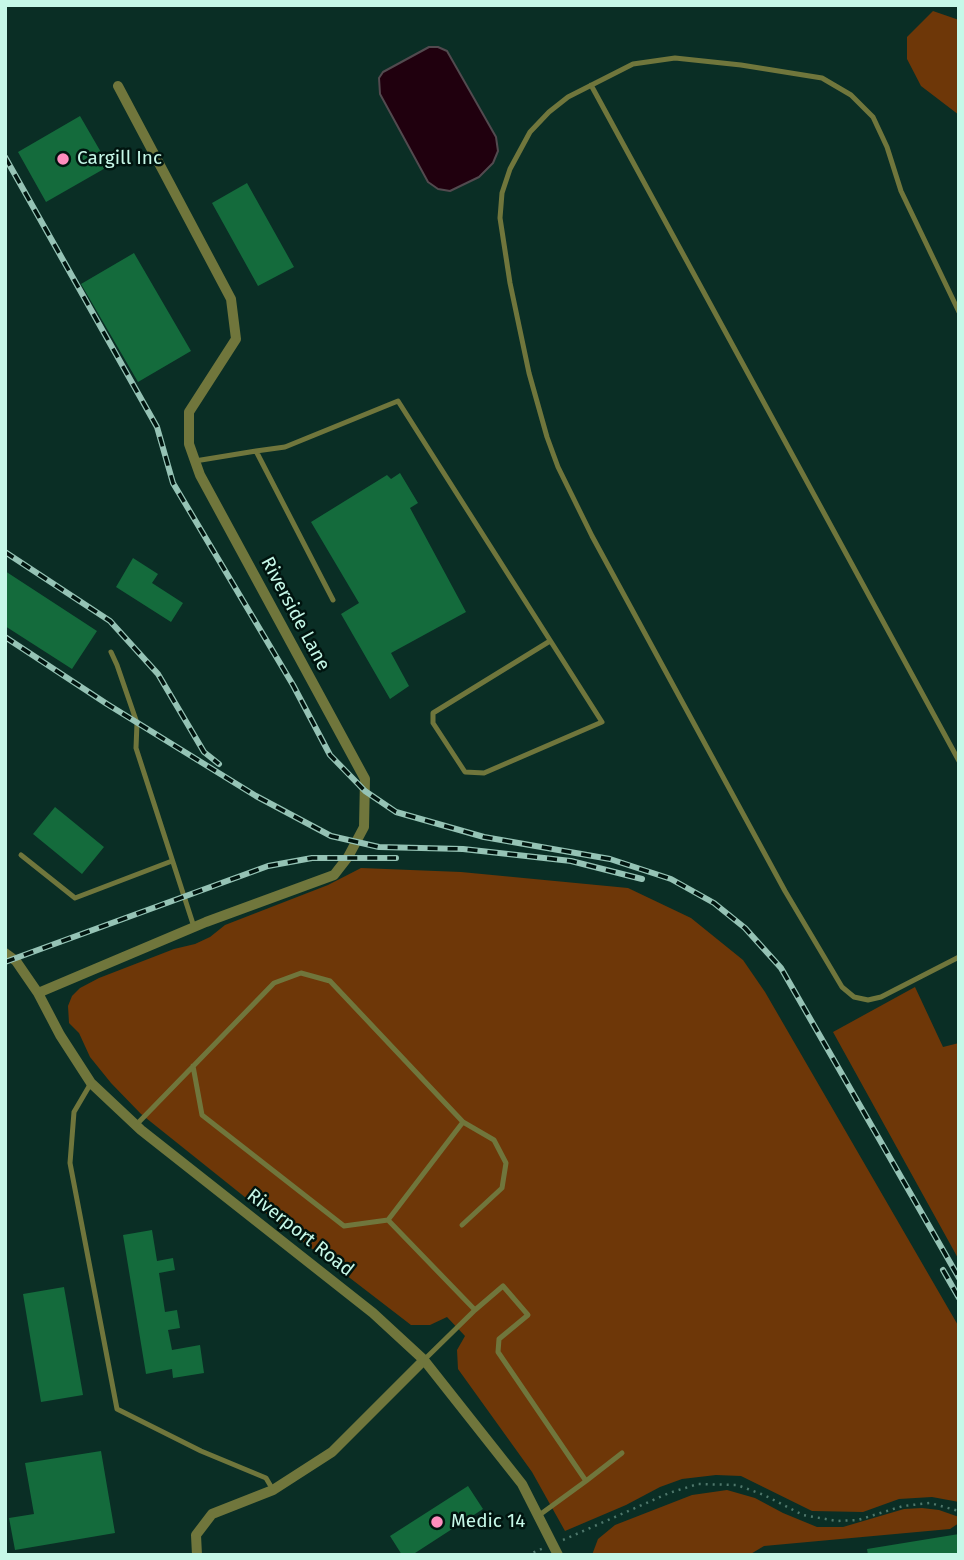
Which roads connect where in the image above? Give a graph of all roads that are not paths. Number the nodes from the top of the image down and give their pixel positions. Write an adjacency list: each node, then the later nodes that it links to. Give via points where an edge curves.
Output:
1 (591, 85): 3 (lane, via 633,64 675,58 822,78 850,95 873,117 901,191); 9 (lane); 14 (lane, via 559,104 530,132 502,193 500,218 510,283 529,373 558,467 785,891 842,987 854,997 881,997)
2 (118, 86): 5 (street, Riverside Lane, via 231,299 236,339 189,412 188,444)
3 (959, 312)
4 (256, 451): 5 (lane); 6 (lane); 7 (lane, via 285,447 398,401)
5 (195, 461): 12 (street, Riverside Lane, via 365,779 365,791 364,827 334,875)
6 (333, 600)
7 (550, 641): 7 (lane, via 601,722 484,773 464,772 433,723 433,713)
8 (111, 652): 11 (lane, via 137,723 136,748)
9 (959, 761)
10 (22, 855): 11 (lane, via 75,898)
11 (172, 861): 12 (lane)
12 (194, 927): 15 (street, Riverside Lane)
13 (5, 953): 15 (street, Riverport Road)
14 (959, 957)
15 (38, 993): 17 (street, Riverport Road)
16 (193, 1066): 18 (lane, via 274,983 301,973 330,981); 19 (lane); 20 (lane, via 202,1115 344,1226)
17 (91, 1083): 19 (street, Riverport Road); 26 (lane, via 74,1112 70,1163 117,1409 267,1478)
18 (463, 1122): 20 (lane); 21 (lane, via 494,1140 506,1163 502,1188)
19 (135, 1125): 23 (street, Riverport Road, via 373,1313)
20 (388, 1220): 22 (lane)
21 (462, 1225)
22 (475, 1310): 23 (lane); 25 (lane, via 503,1286 528,1315 499,1339 498,1352)
23 (424, 1360): 26 (street, via 332,1452); 27 (street, Riverport Road, via 522,1484)
24 (621, 1454): 25 (lane)
25 (586, 1480): 27 (lane)
26 (273, 1490): 29 (street, via 212,1514 196,1535)
27 (538, 1516): 28 (street, Riverport Road)
28 (555, 1550)
29 (197, 1555)

